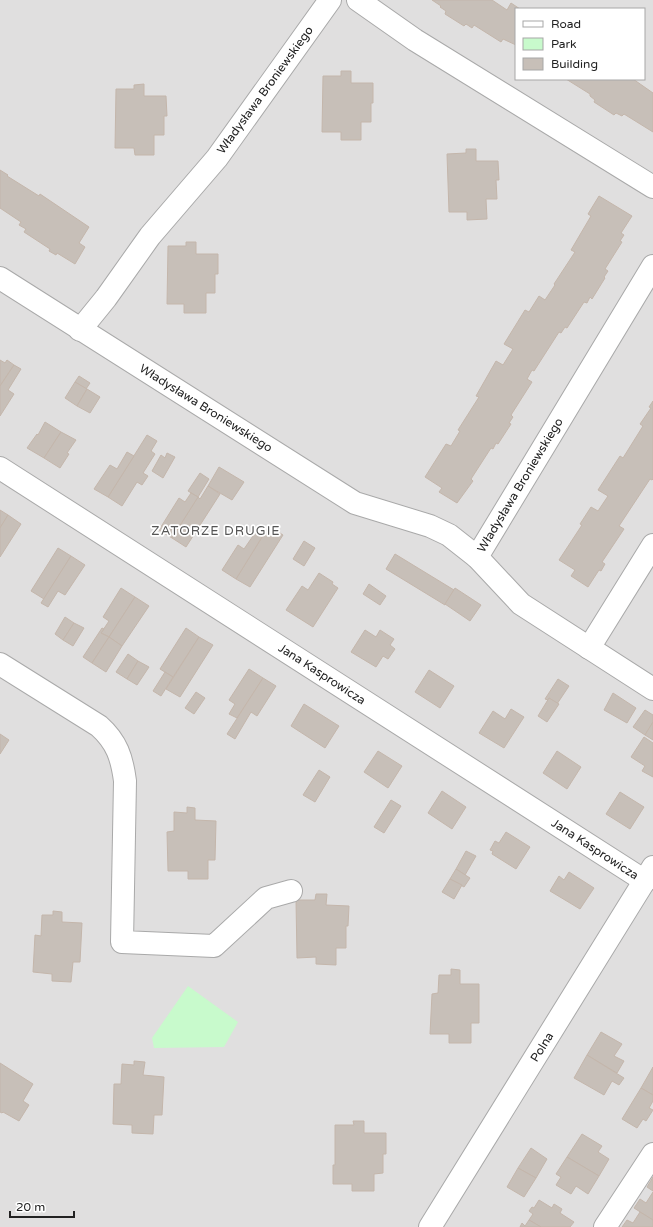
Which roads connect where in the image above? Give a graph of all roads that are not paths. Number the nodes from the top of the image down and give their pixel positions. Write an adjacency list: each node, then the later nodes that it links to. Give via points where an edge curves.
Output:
1 (330, 0): 6 (street, Władysława Broniewskiego, via 216,158 150,236)
2 (358, 0): 3 (street, via 415,40)
3 (653, 187)
4 (653, 266): 9 (street, Władysława Broniewskiego)
5 (0, 278): 6 (street, Władysława Broniewskiego)
6 (80, 330): 9 (street, Władysława Broniewskiego, via 355,503 430,526 449,536)
7 (0, 468): 13 (street, Jana Kasprowicza)
8 (653, 545): 10 (street)
9 (477, 557): 10 (street, via 521,604)
10 (589, 648): 12 (street)
11 (0, 664): 14 (street, via 93,722 108,735 120,754 125,781 122,942 214,946 266,898)
12 (653, 689)
13 (649, 874): 16 (street, Polna)
14 (292, 891)
15 (653, 1154): 17 (street)
16 (430, 1227)
17 (605, 1227)

